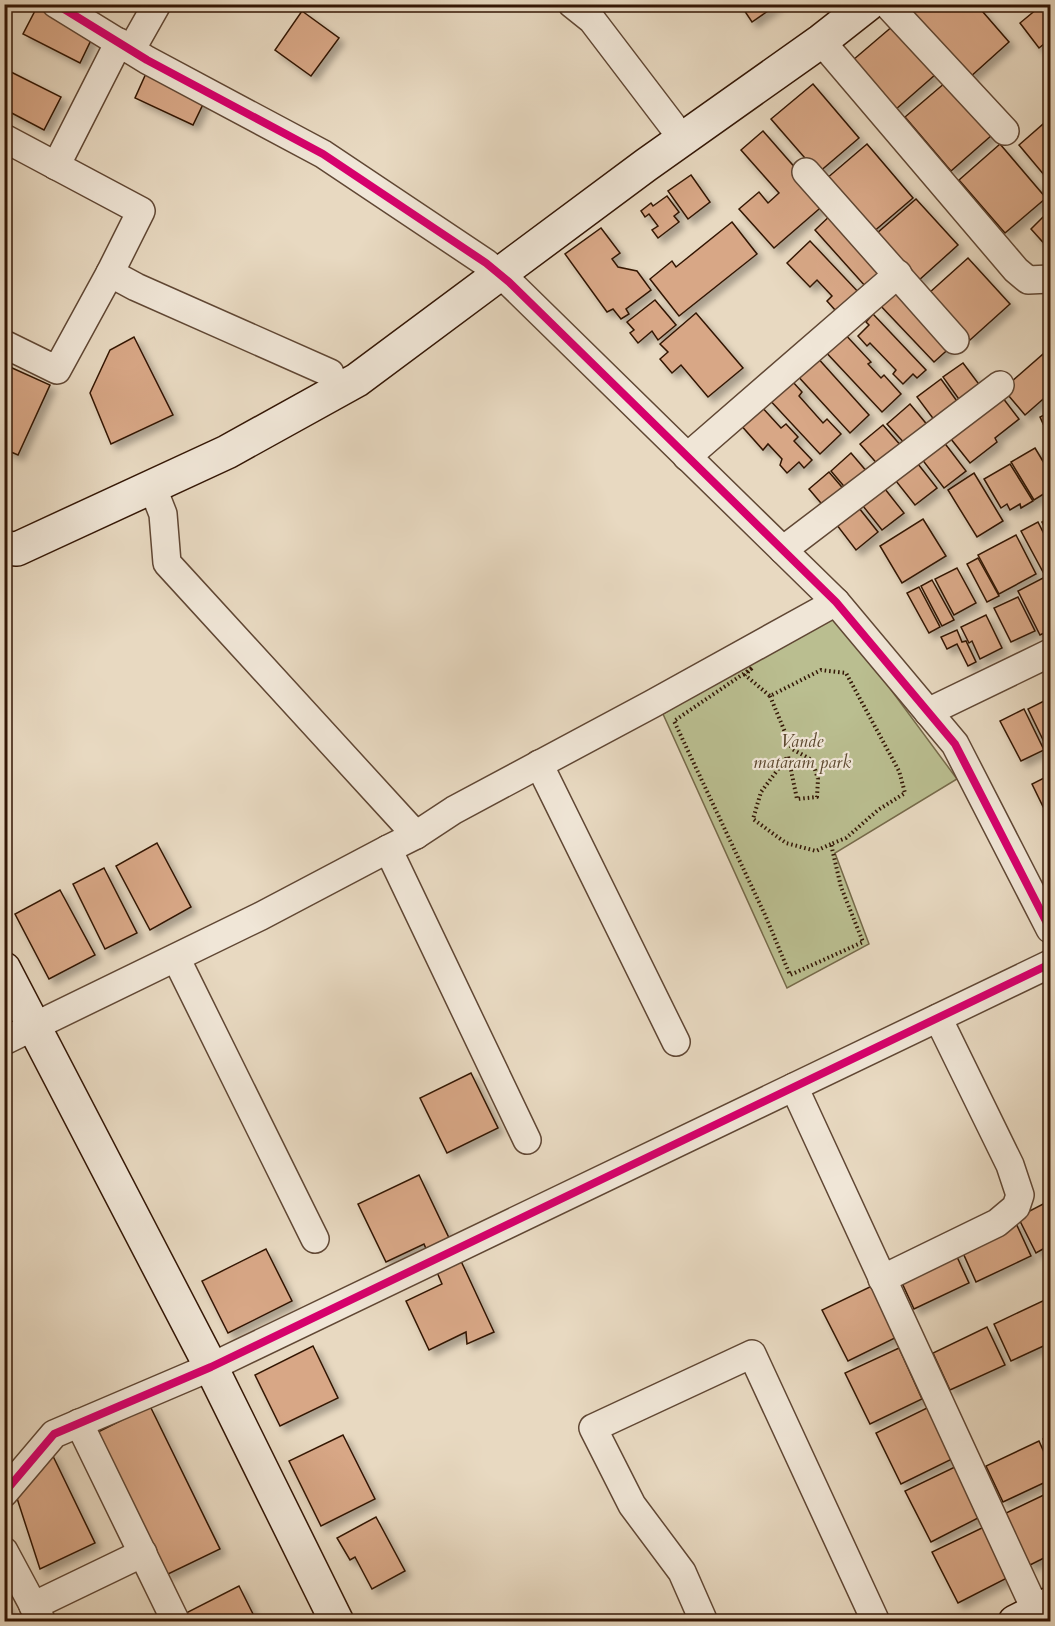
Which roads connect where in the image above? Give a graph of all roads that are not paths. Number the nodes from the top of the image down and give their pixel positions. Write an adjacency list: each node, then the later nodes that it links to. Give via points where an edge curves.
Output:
1 (56, 4): 8 (street)
2 (157, 4): 8 (street)
3 (572, 4): 9 (street, via 592,20)
4 (838, 4): 9 (main road)
5 (868, 4): 7 (main road)
6 (887, 4): 10 (street)
7 (821, 41): 14 (main road); 17 (street, via 1016,270 1028,280)
8 (125, 46): 12 (street); 14 (street, via 323,154)
9 (672, 125): 14 (main road)
10 (1005, 131)
11 (4, 138): 12 (street)
12 (56, 166): 15 (street, via 141,211)
13 (806, 171): 16 (street)
14 (493, 268): 20 (main road); 22 (street); 23 (main road, via 357,380 226,452)
15 (110, 273): 19 (street, via 57,370); 20 (street)
16 (898, 274): 18 (street); 22 (street)
17 (1050, 279)
18 (955, 340)
19 (4, 344)
20 (330, 373): 24 (main road, via 218,435 14,530)
21 (1000, 385): 26 (street)
22 (687, 457): 26 (street)
23 (152, 486): 25 (main road, via 17,549); 31 (street, via 163,514 167,563)
24 (4, 529)
25 (4, 548)
26 (783, 550): 27 (street)
27 (836, 602): 29 (street); 30 (street)
28 (1050, 653): 29 (street)
29 (928, 712): 33 (street, via 955,744)
30 (539, 764): 31 (street); 40 (street)
31 (416, 835): 32 (street)
32 (388, 849): 34 (street); 42 (street)
33 (1050, 929)
34 (176, 958): 38 (street); 43 (street)
35 (1050, 964): 37 (street)
36 (4, 969): 38 (main road)
37 (938, 1018): 41 (street); 44 (street, via 1010,1165 1020,1195 1016,1207 997,1223)
38 (34, 1028): 39 (street); 45 (main road)
39 (4, 1041)
40 (676, 1042)
41 (794, 1088): 44 (street); 45 (street)
42 (527, 1140)
43 (315, 1239)
44 (882, 1279): 50 (street)
45 (210, 1367): 46 (street); 53 (main road)
46 (79, 1423): 47 (street, via 54,1434); 49 (street)
47 (4, 1493)
48 (4, 1551): 51 (street)
49 (143, 1553): 51 (street); 52 (street)
50 (1034, 1612)
51 (37, 1614)
52 (176, 1622)
53 (337, 1622)
54 (704, 1622): 55 (street, via 682,1572 632,1505 593,1428 752,1354)
55 (876, 1622)

